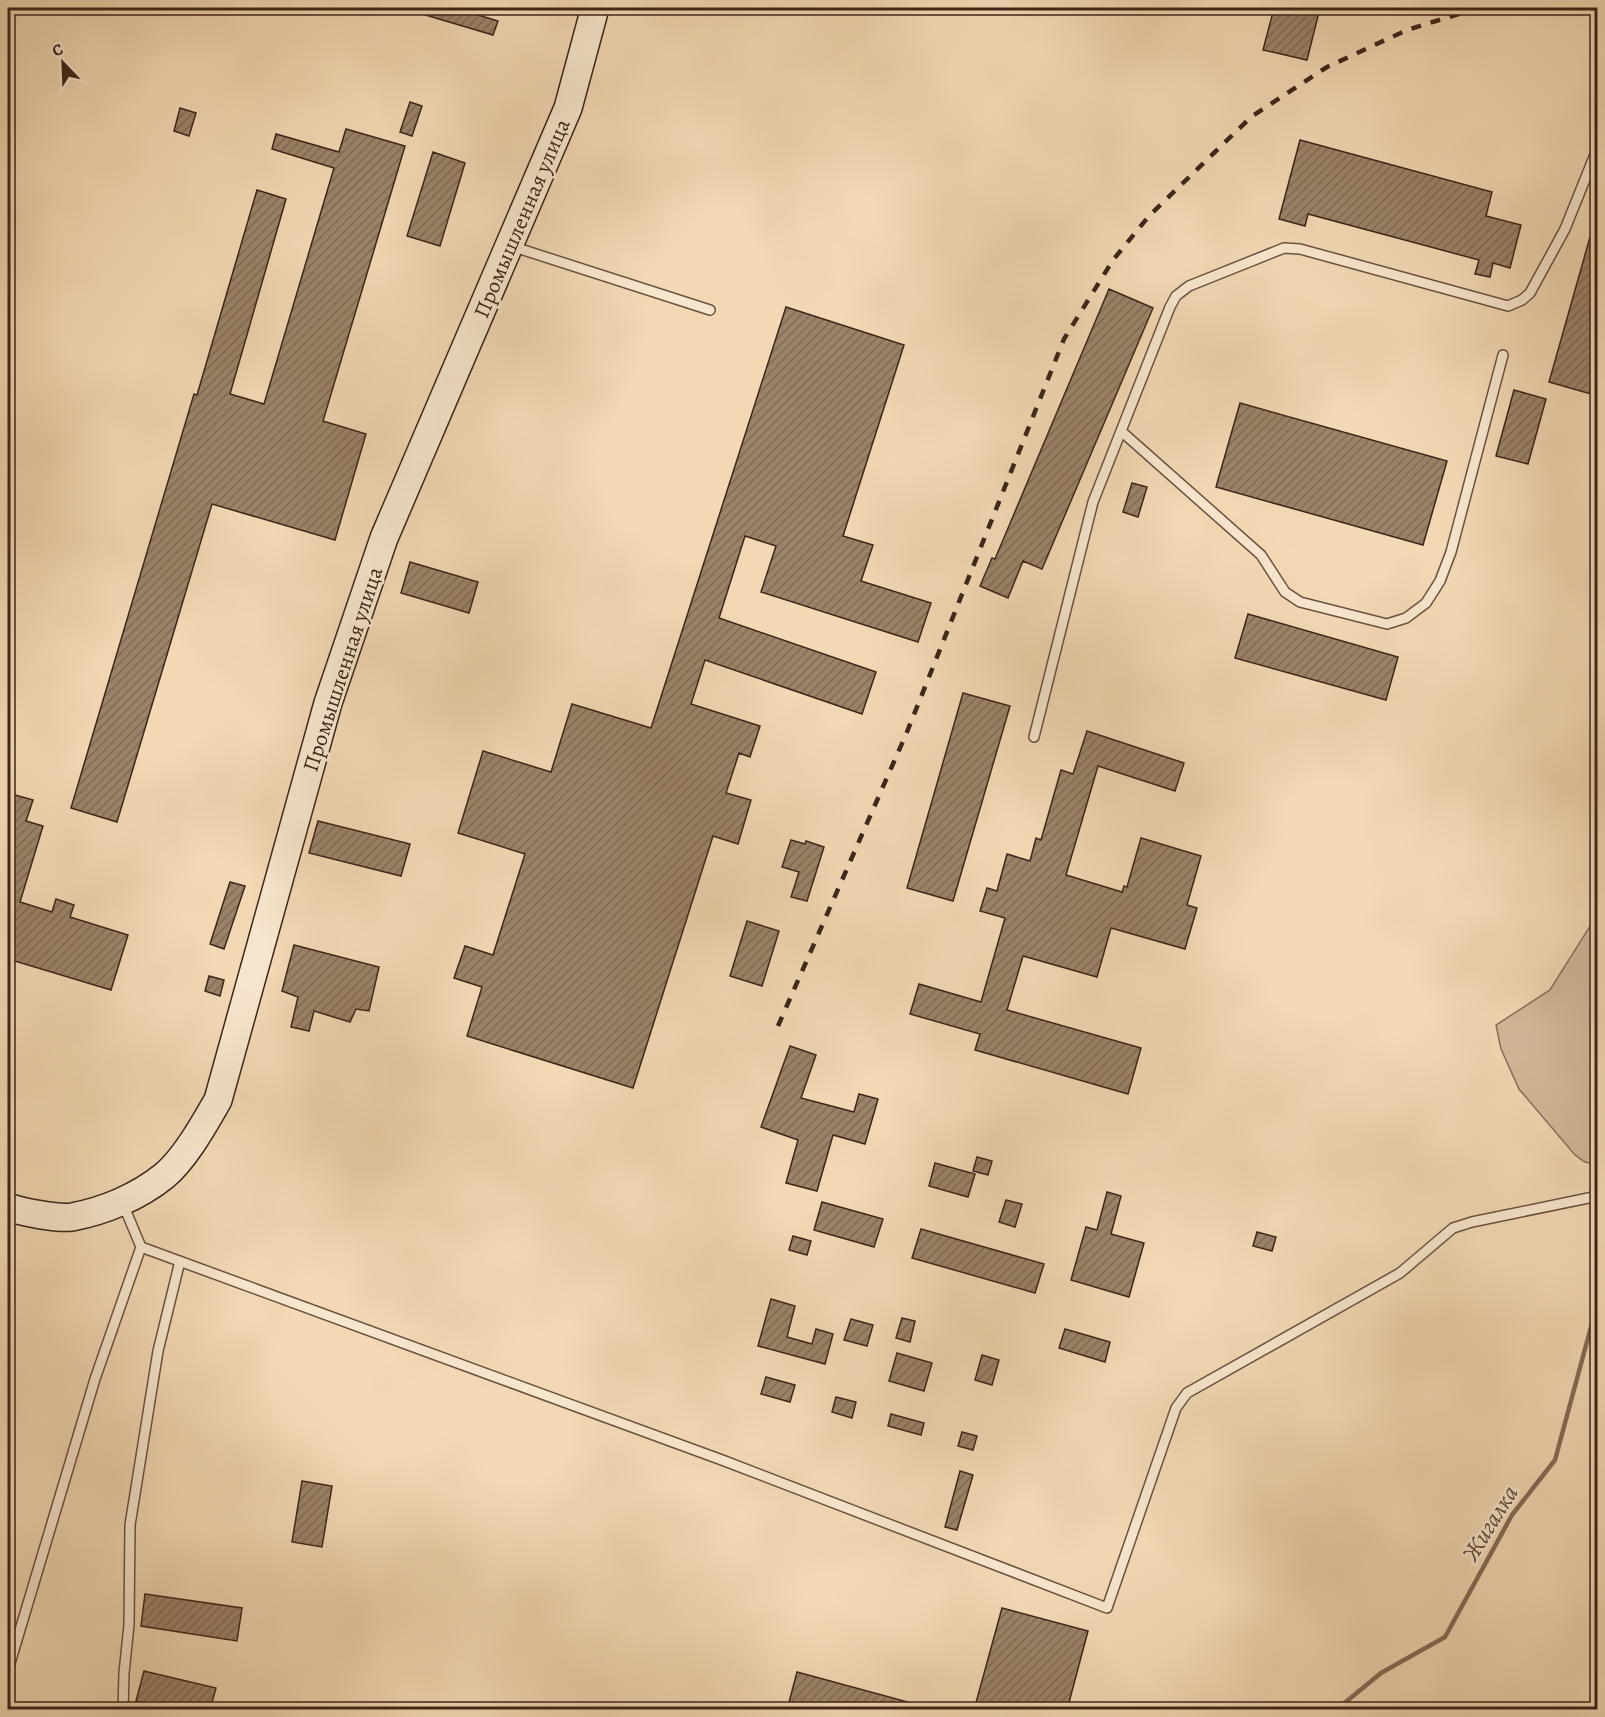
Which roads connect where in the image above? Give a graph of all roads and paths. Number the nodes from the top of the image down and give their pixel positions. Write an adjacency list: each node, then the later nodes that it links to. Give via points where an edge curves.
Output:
1 (596, 8): 3 (street, Промышленная улица, via 568,108)
2 (1598, 147): 6 (lane, via 1564,229 1522,300 1508,306 1300,249 1284,248 1189,286 1176,296)
3 (509, 246): 4 (lane); 9 (street, Промышленная улица, via 380,549 328,703 218,1100 196,1138 165,1175)
4 (710, 310)
5 (1503, 355): 6 (lane, via 1440,581 1426,603 1406,618 1387,624 1300,602 1285,592 1261,555)
6 (1121, 431): 7 (lane, via 1093,502)
7 (1034, 737)
8 (1598, 1196): 12 (lane, via 1453,1228 1400,1273 1187,1394 1176,1408 1107,1608 722,1460)
9 (122, 1202): 10 (street, Промышленная улица, via 69,1218); 11 (lane)
10 (8, 1207)
11 (141, 1247): 12 (lane); 13 (lane, via 95,1379)
12 (180, 1261): 14 (lane, via 158,1351 130,1525)
13 (8, 1670)
14 (123, 1710)

